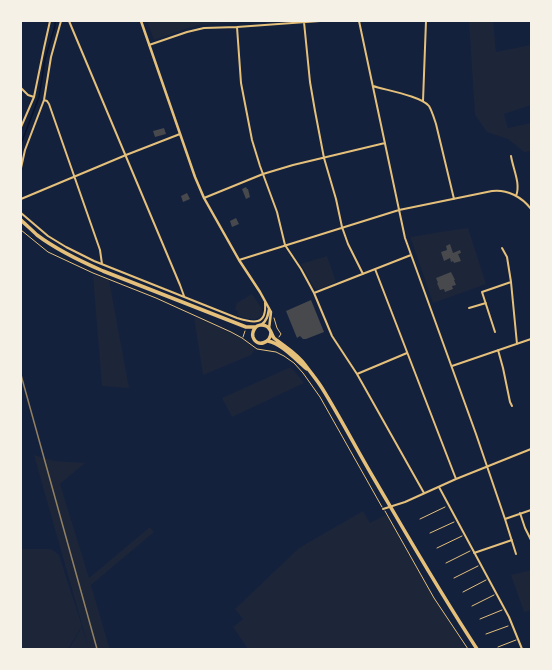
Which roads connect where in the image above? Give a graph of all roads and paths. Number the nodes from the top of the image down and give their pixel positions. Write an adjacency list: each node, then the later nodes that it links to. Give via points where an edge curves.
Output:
1 (50, 21): 13 (street)
2 (61, 21): 14 (street, via 51,57)
3 (69, 21): 19 (street)
4 (141, 21): 10 (street)
5 (320, 21): 8 (street)
6 (359, 21): 11 (street)
7 (426, 21): 15 (street)
8 (304, 22): 9 (street); 21 (street, via 310,82)
9 (237, 27): 10 (street, via 200,29); 23 (street, via 241,83 252,140)
10 (149, 45): 17 (street)
11 (373, 86): 15 (street); 18 (street)
12 (21, 88): 13 (street)
13 (34, 97): 16 (street)
14 (44, 100): 22 (street); 24 (street, via 49,104)
15 (422, 102): 28 (street, via 428,105 436,124)
16 (21, 127)
17 (180, 134): 19 (street); 26 (street)
18 (385, 144): 21 (street); 30 (street)
19 (126, 155): 24 (street); 44 (street)
20 (511, 156): 25 (street, via 518,190)
21 (324, 158): 23 (street); 33 (street)
22 (21, 168)
23 (263, 174): 26 (street); 35 (street, via 278,212)
24 (75, 176): 27 (street); 39 (street, via 100,250)
25 (516, 196): 28 (street, via 497,190); 29 (street)
26 (204, 198): 38 (street)
27 (21, 199)
28 (454, 199): 30 (street)
29 (531, 209)
30 (399, 210): 33 (street); 37 (street)
31 (21, 213): 39 (street, via 48,236)
32 (21, 220): 50 (main road, via 37,235 80,261)
33 (342, 227): 35 (street); 41 (street)
34 (21, 230): 50 (path, via 48,252 242,338)
35 (285, 245): 38 (street); 43 (street)
36 (502, 248): 42 (street, via 507,257)
37 (411, 255): 40 (street); 61 (street)
38 (238, 260): 45 (street)
39 (102, 264): 44 (street)
40 (375, 269): 41 (street); 60 (street)
41 (363, 274): 43 (street)
42 (511, 282): 46 (street, via 482,292); 57 (street)
43 (314, 293): 63 (street, via 332,336)
44 (184, 296): 45 (street, via 237,318 254,322 261,320 264,315)
45 (265, 301): 47 (street)
46 (486, 303): 48 (street); 54 (street)
47 (269, 308): 49 (street, via 267,319); 52 (street)
48 (469, 308)
49 (260, 325): 51 (main road); 52 (main road)
50 (246, 327): 51 (main road); 53 (main road)
51 (255, 327): 53 (main road)
52 (270, 330): 56 (main road); 62 (main road, via 273,337 291,350)
53 (253, 332): 56 (main road, via 258,342)
54 (495, 332)
55 (531, 339): 57 (street)
56 (268, 341): 62 (main road)
57 (517, 344): 58 (street)
58 (498, 350): 61 (street); 64 (street)
59 (270, 351): 72 (path, via 294,363 312,385)
60 (407, 353): 63 (street); 67 (street)
61 (452, 366): 66 (street)
62 (311, 372): 71 (main road)
63 (357, 374): 69 (street)
64 (512, 406)
65 (531, 449): 66 (street)
66 (487, 466): 67 (street); 75 (street)
67 (456, 479): 68 (street)
68 (439, 486): 69 (street); 70 (street)
69 (424, 493): 71 (street)
70 (449, 505): 76 (path); 77 (street)
71 (390, 506): 72 (street); 99 (main road, via 443,597)
72 (384, 509): 98 (path, via 434,598)
73 (531, 510): 74 (street)
74 (520, 513): 75 (street); 81 (street)
75 (505, 518): 80 (street)
76 (420, 519)
77 (457, 520): 78 (path); 79 (street)
78 (430, 533)
79 (465, 535): 82 (path); 83 (street)
80 (512, 540): 83 (street); 84 (street)
81 (531, 540)
82 (437, 548)
83 (473, 552): 85 (path); 86 (street)
84 (516, 554)
85 (446, 563)
86 (480, 564): 87 (path); 88 (street)
87 (454, 578)
88 (488, 579): 89 (path); 90 (street)
89 (463, 592)
90 (496, 594): 91 (path); 92 (street)
91 (472, 606)
92 (504, 609): 93 (path); 94 (street)
93 (480, 619)
94 (512, 624): 95 (path); 96 (street)
95 (486, 634)
96 (518, 639): 97 (path); 100 (street)
97 (498, 647)
98 (468, 649)
99 (477, 649)
100 (522, 649)

